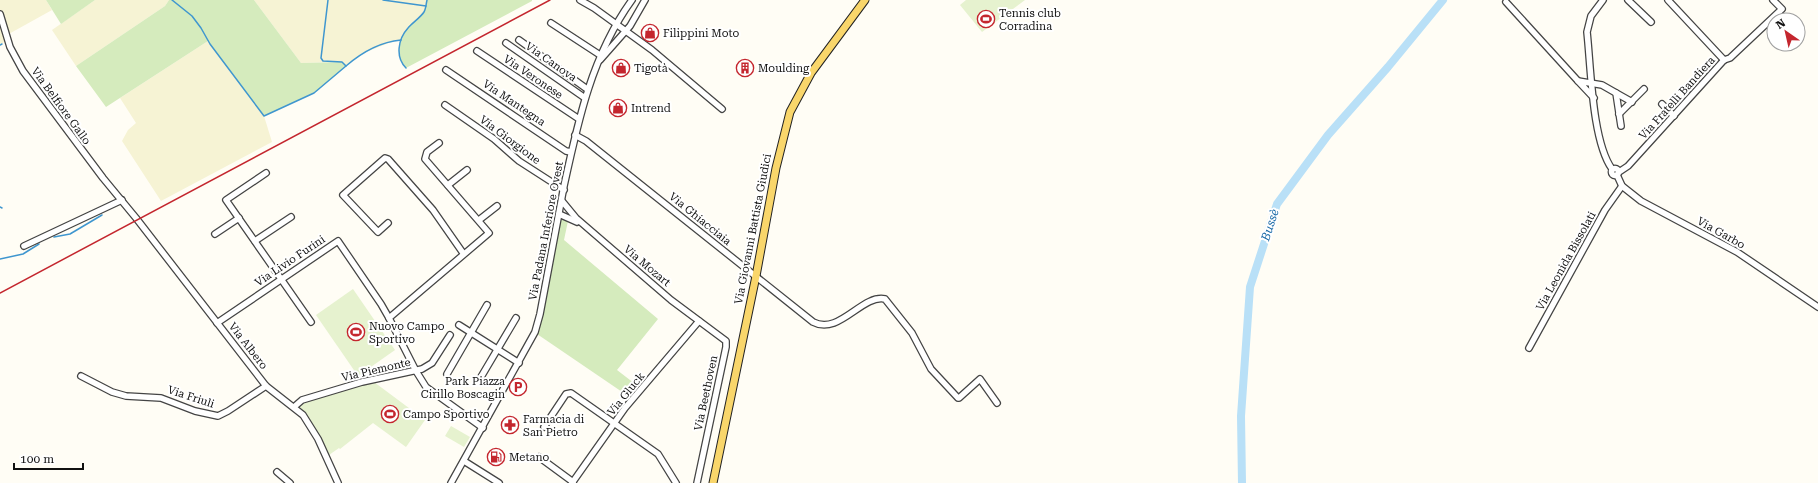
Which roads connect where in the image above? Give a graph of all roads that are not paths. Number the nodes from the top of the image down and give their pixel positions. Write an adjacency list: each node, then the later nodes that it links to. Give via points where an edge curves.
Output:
1 (580, 0): 13 (street)
2 (632, 0): 13 (street, Via Padana Inferiore Ovest)
3 (645, 0): 14 (street)
4 (865, 0): 60 (main road, Via Giovanni Battista Giudici, via 811,73 790,112 776,168)
5 (1603, 0): 23 (street, via 1592,16 1587,32)
6 (1628, 0): 11 (street)
7 (1668, 0): 19 (street, Via Fratelli Bandiera)
8 (1773, 0): 19 (street, via 1782,9 1730,58)
9 (1506, 2): 22 (street)
10 (0, 14): 46 (street, Via Belfiore Gallo, via 10,47 23,70)
11 (1651, 22)
12 (551, 23): 18 (street)
13 (616, 24): 14 (street); 18 (street, Via Padana Inferiore Ovest)
14 (626, 31): 20 (street); 32 (street)
15 (519, 40): 24 (street)
16 (506, 43): 27 (street, Via Canova)
17 (477, 51): 35 (street, Via Veronese)
18 (600, 55): 20 (street, Via Padana Inferiore Ovest)
19 (1724, 60): 34 (street, Via Fratelli Bandiera)
20 (597, 63): 24 (street, Via Padana Inferiore Ovest)
21 (446, 70): 39 (street, Via Mantegna)
22 (1578, 81): 23 (street); 28 (street)
23 (1592, 84): 26 (street, via 1602,85); 28 (street)
24 (587, 89): 27 (street, Via Padana Inferiore Ovest)
25 (1644, 89): 29 (street)
26 (1616, 93): 29 (street); 33 (street)
27 (585, 98): 35 (street, Via Padana Inferiore Ovest)
28 (1594, 98): 42 (street, via 1599,138 1608,162)
29 (1632, 102): 33 (street)
30 (1662, 104): 34 (street)
31 (445, 105): 45 (street, Via Giorgione, via 494,139 519,161)
32 (722, 109)
33 (1619, 114): 36 (street)
34 (1674, 116): 42 (street, Via Fratelli Bandiera, via 1624,170)
35 (579, 119): 37 (street, Via Padana Inferiore Ovest)
36 (1621, 126)
37 (575, 135): 39 (street, Via Padana Inferiore Ovest); 60 (street, Via Ghiacciaia, via 586,141)
38 (439, 143): 43 (street, via 426,152 425,157)
39 (571, 152): 45 (street, Via Padana Inferiore Ovest)
40 (467, 170): 43 (street)
41 (266, 173): 51 (street, via 226,200)
42 (1618, 173): 44 (street, Via Garbo)
43 (448, 185): 53 (street)
44 (1622, 186): 63 (street, Via Garbo, via 1641,201 1737,252); 72 (street, Via Leonida Bissolati, via 1605,210)
45 (564, 190): 47 (street, Via Padana Inferiore Ovest)
46 (122, 200): 52 (street, Via Belfiore Gallo); 58 (street)
47 (562, 201): 49 (street, Via Padana Inferiore Ovest); 55 (street, Via Mozart)
48 (497, 206): 53 (street)
49 (559, 214): 55 (street, Via Mozart); 74 (street, Via Padana Inferiore Ovest, via 538,321)
50 (290, 217): 57 (street)
51 (239, 218): 56 (street); 57 (street)
52 (138, 220): 68 (street, Via Albero)
53 (479, 220): 59 (street, via 489,233 468,252)
54 (388, 223): 59 (street, via 378,232 344,195 385,158 433,210)
55 (583, 225): 66 (street, Via Mozart)
56 (215, 234)
57 (255, 241): 61 (street)
58 (24, 246)
59 (463, 253): 64 (street, via 461,258)
60 (756, 276): 80 (street, Via Ghiacciaia, via 819,325 831,324 873,300 885,299 912,333 932,369 958,398 980,379); 95 (main road, Via Giovanni Battista Giudici)
61 (282, 279): 64 (street, Via Livio Furini, via 338,241); 67 (street); 68 (street, Via Livio Furini)
62 (487, 305): 70 (street)
63 (1818, 307)
64 (389, 318): 75 (street)
65 (516, 318): 73 (street)
66 (699, 321): 82 (street, Via Gluck); 94 (street, Via Beethoven, via 726,343)
67 (311, 322)
68 (217, 323): 79 (street, Via Albero)
69 (459, 325): 70 (street)
70 (471, 332): 73 (street); 76 (street)
71 (450, 335): 75 (street, Via Piemonte, via 432,363)
72 (1529, 348)
73 (496, 350): 74 (street); 78 (street)
74 (519, 363): 84 (street, Via Padana Inferiore Ovest)
75 (416, 371): 81 (street, Via Piemonte, via 362,382 302,400); 84 (street, via 431,391)
76 (447, 374)
77 (81, 376): 79 (street, Via Friuli, via 112,392 126,396 161,398 195,411 218,416)
78 (481, 377)
79 (266, 386): 81 (street, Via Albero)
80 (997, 403)
81 (294, 407): 90 (street, Via Albero, via 314,431)
82 (614, 424): 83 (street, via 568,393); 88 (street, Via Gluck); 93 (street, via 658,454)
83 (544, 427)
84 (483, 428): 86 (street, Via Padana Inferiore Ovest)
85 (539, 457): 88 (street)
86 (464, 460): 91 (street, Via Padana Inferiore Ovest); 92 (street)
87 (277, 472): 89 (street)
88 (573, 482)
89 (290, 483)
90 (338, 483)
91 (451, 483)
92 (499, 483)
93 (676, 483)
94 (697, 483)
95 (713, 483)

